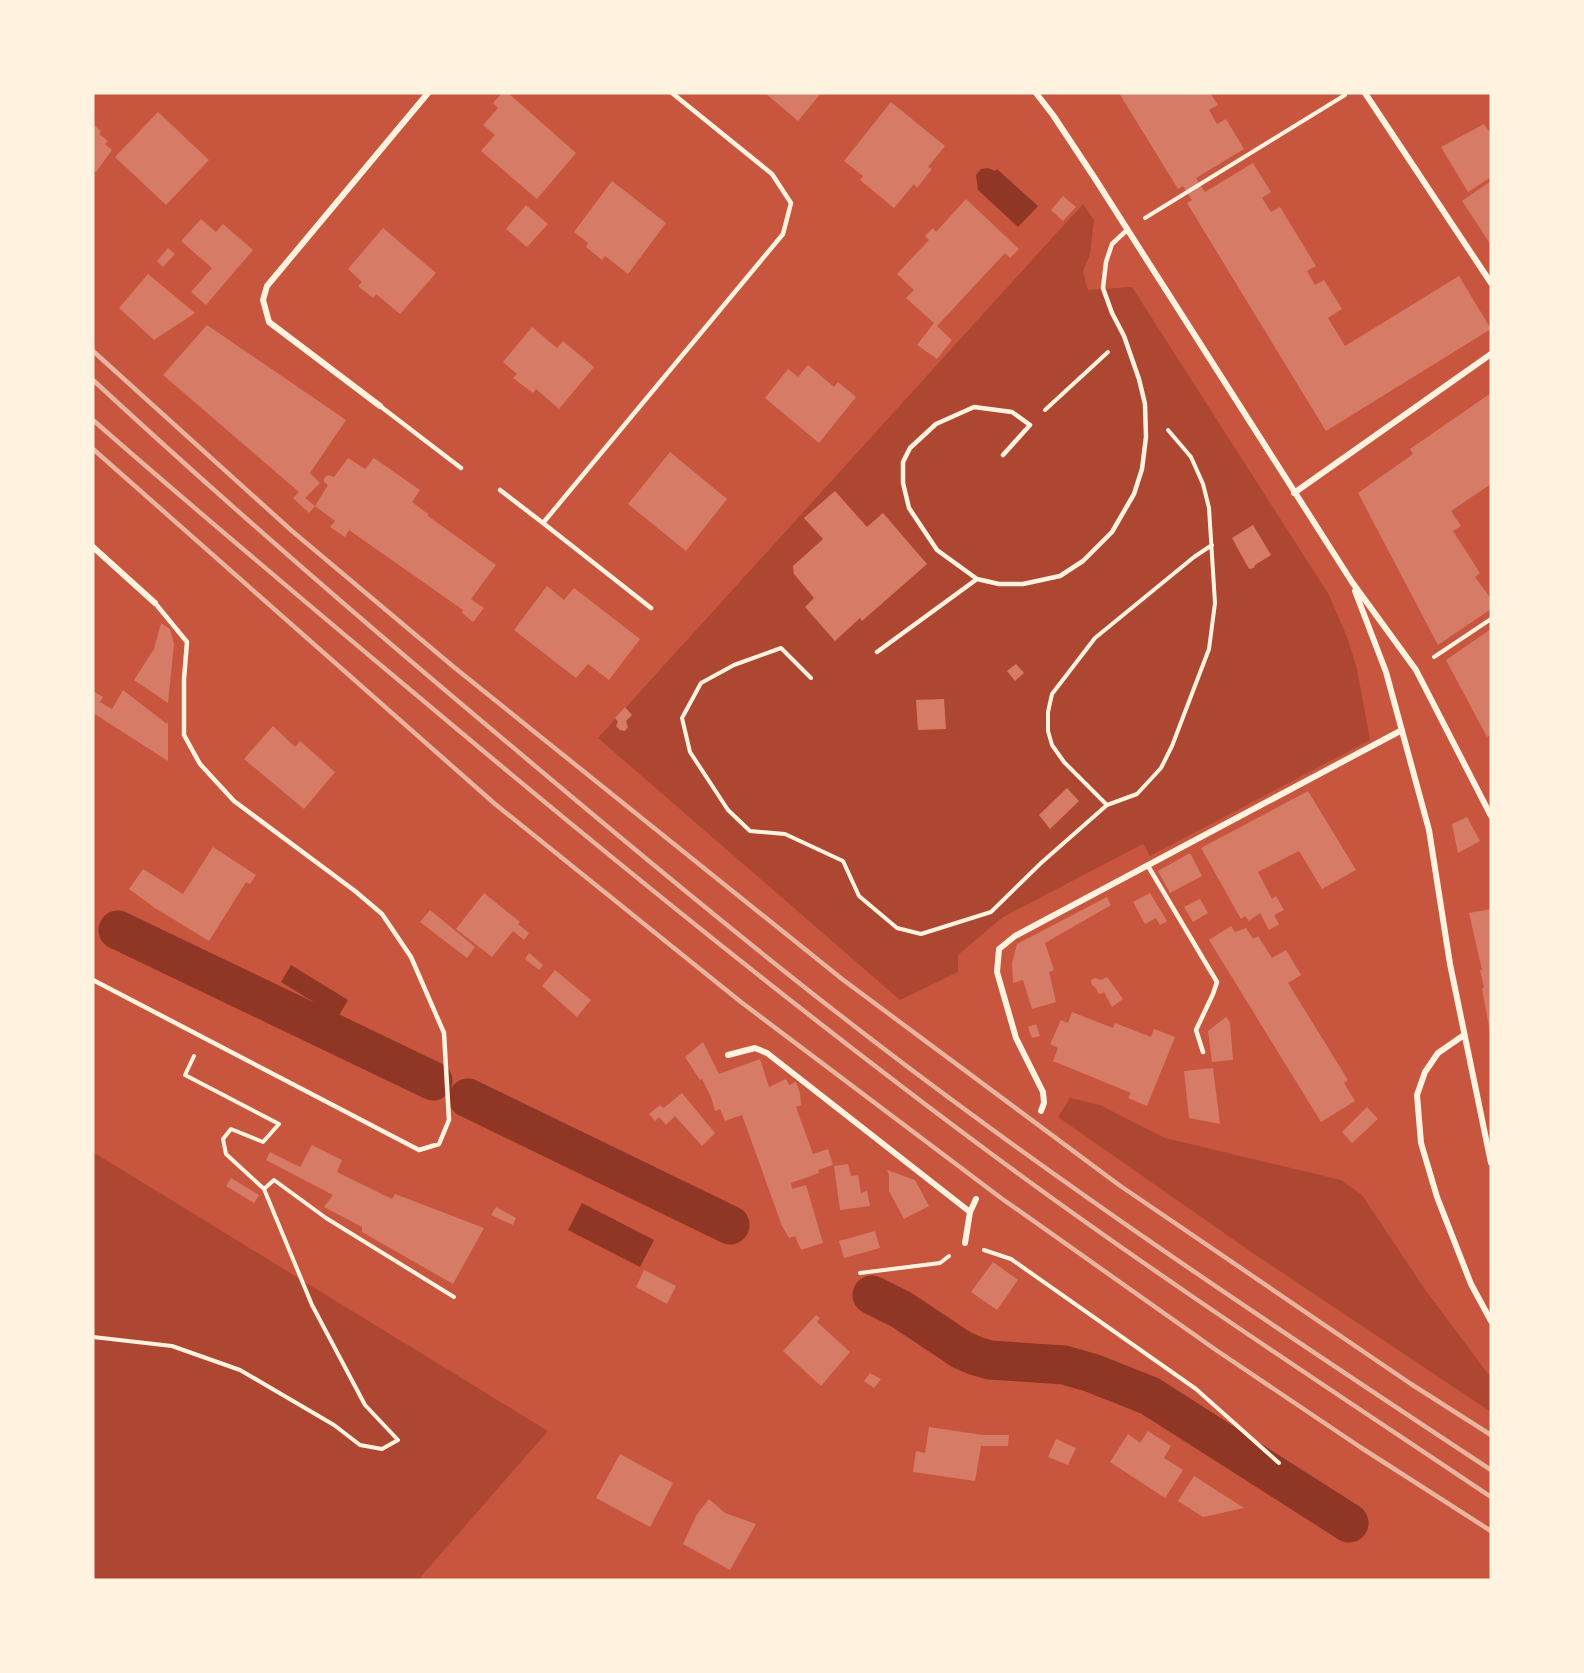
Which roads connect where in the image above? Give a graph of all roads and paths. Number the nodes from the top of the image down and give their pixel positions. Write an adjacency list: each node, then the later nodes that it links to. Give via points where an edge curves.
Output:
1 (428, 93): 10 (street, via 267,286 262,300 269,322)
2 (672, 93): 17 (lane, via 772,174 791,203 783,234)
3 (1036, 93): 6 (street)
4 (1348, 93): 6 (path)
5 (1365, 93): 7 (street)
6 (1127, 230): 12 (lane, via 1113,244 1103,288 1139,379); 16 (street)
7 (1491, 283)
8 (1491, 354): 16 (street)
9 (1103, 356): 11 (path)
10 (380, 406): 14 (lane)
11 (1043, 412)
12 (1145, 423): 18 (path, via 1160,424 1191,457 1209,508); 20 (lane, via 1142,469 1134,494 1112,532 1083,561 1047,580 999,584)
13 (1004, 455): 20 (lane, via 1030,425 1012,412 974,407 936,424 910,448 903,462 909,508 937,550)
14 (461, 468)
15 (500, 490): 17 (lane)
16 (1294, 493): 21 (street)
17 (543, 523): 23 (lane)
18 (1212, 545): 29 (path, via 1215,603 1209,649 1176,737 1161,768 1137,794); 29 (path, via 1095,638 1052,694 1048,731 1052,745)
19 (93, 547): 22 (street)
20 (977, 579): 25 (lane)
21 (1352, 582): 28 (street, via 1386,672); 30 (street, via 1416,670)
22 (155, 603): 34 (lane, via 188,642 184,735 200,764 234,801 382,914 411,957 444,1034 449,1120 439,1144 418,1150)
23 (651, 608)
24 (1491, 619): 26 (path)
25 (877, 651)
26 (1442, 651)
27 (811, 678): 29 (path, via 781,648 734,665 701,683 682,718 690,752 728,810 750,831 785,834 843,861 859,896 897,928 921,934 991,912)
28 (1402, 730): 31 (street); 33 (street, via 1429,830)
29 (1107, 805)
30 (1491, 816)
31 (1148, 866): 35 (lane, via 1217,982 1196,1030); 37 (street, via 1015,936 999,949 997,972 1016,1038 1043,1092)
32 (93, 980): 34 (lane)
33 (1464, 1035): 38 (street); 45 (street, via 1438,1053 1425,1072 1417,1095 1420,1143 1471,1284)
34 (204, 1036): 39 (path, via 185,1075 279,1124 263,1142 231,1129 223,1139 226,1154)
35 (1203, 1052)
36 (728, 1054): 41 (street, via 754,1048 767,1053)
37 (1041, 1111)
38 (1491, 1163)
39 (264, 1189): 44 (path, via 274,1180 326,1218); 46 (path, via 312,1305 365,1405 398,1440 382,1449 360,1445 334,1425 240,1370 172,1346)
40 (976, 1199): 41 (street)
41 (970, 1212): 42 (street)
42 (965, 1243): 43 (path, via 940,1263); 47 (path, via 1011,1259 1196,1389)
43 (860, 1273)
44 (454, 1297)
45 (1491, 1321)
46 (93, 1337)
47 (1279, 1463)

